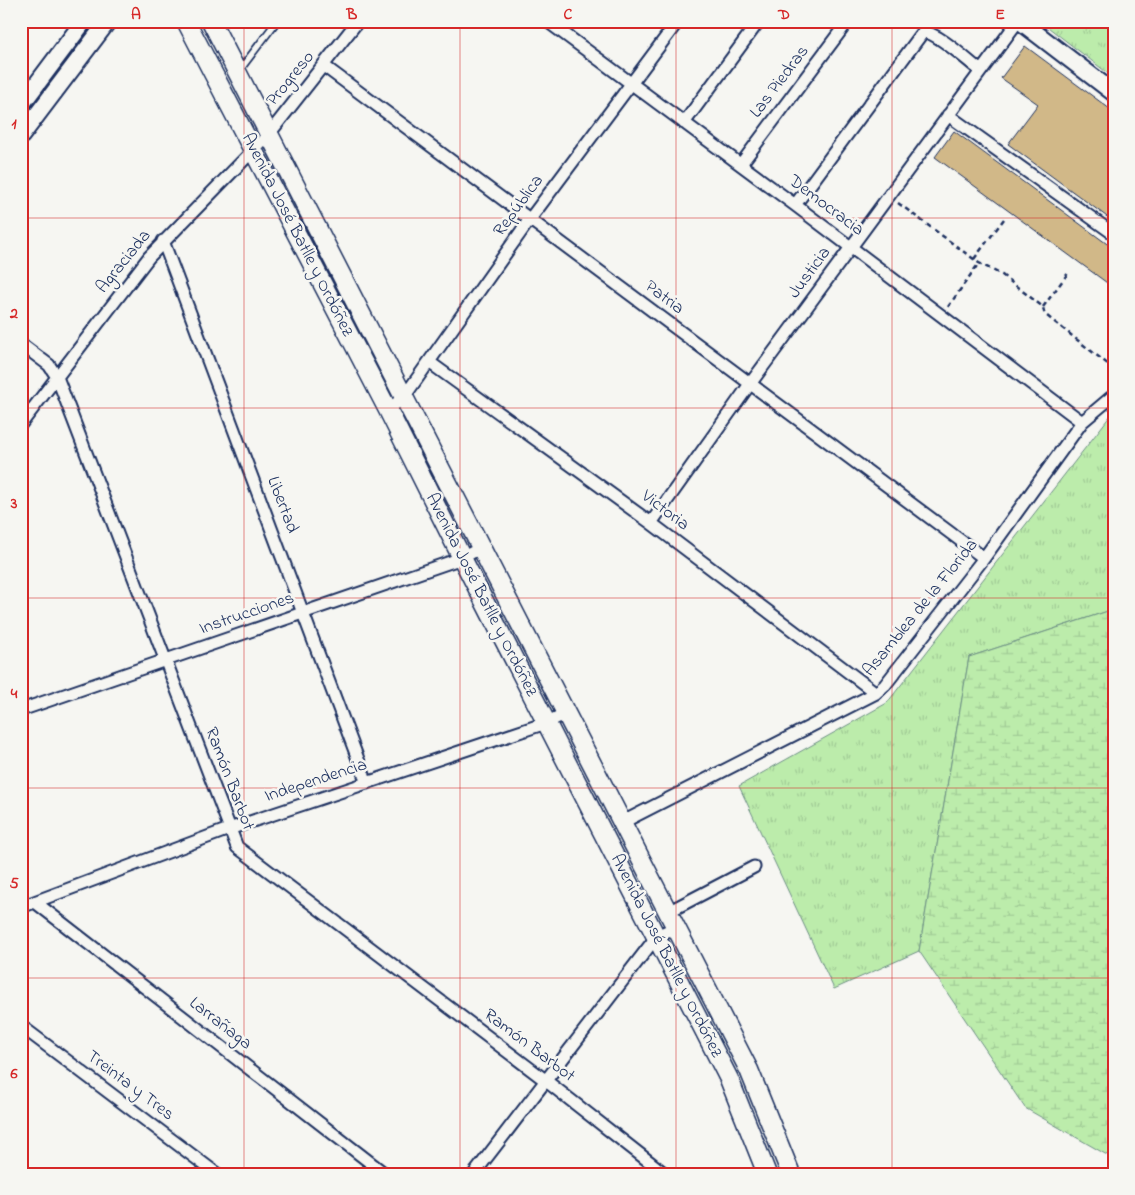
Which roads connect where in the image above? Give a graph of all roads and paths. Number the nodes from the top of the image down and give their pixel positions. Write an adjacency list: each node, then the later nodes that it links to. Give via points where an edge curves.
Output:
1 (84, 21): 17 (street)
2 (186, 21): 22 (main road, Avenida José Batlle y Ordóñez)
3 (211, 21): 14 (main road, Avenida José Batlle y Ordóñez)
4 (277, 21): 14 (lane)
5 (358, 21): 12 (street, Progreso)
6 (547, 21): 15 (street, Democracia)
7 (678, 21): 15 (street, República)
8 (759, 21): 19 (street)
9 (848, 21): 23 (street, Las Piedras)
10 (1019, 21): 13 (street, Justicia); 16 (street)
11 (105, 22): 21 (street)
12 (324, 66): 20 (street, Progreso); 26 (street, Patria)
13 (981, 71): 18 (street, Justicia); 25 (street, via 936,36 923,32)
14 (237, 72): 20 (main road, Avenida José Batlle y Ordóñez)
15 (631, 84): 19 (street, Democracia); 26 (street, República)
16 (1114, 93)
17 (21, 105)
18 (948, 115): 24 (street, Justicia); 28 (street)
19 (684, 122): 23 (street, Democracia)
20 (269, 134): 22 (street, Agraciada); 42 (main road, Avenida José Batlle y Ordóñez)
21 (21, 136)
22 (254, 151): 29 (street, Agraciada); 43 (main road, Avenida José Batlle y Ordóñez)
23 (741, 164): 25 (street, Democracia)
24 (889, 196): 30 (street, Justicia); 31 (path)
25 (796, 205): 30 (street, Democracia)
26 (530, 219): 37 (street, República); 40 (street, Patria)
27 (1004, 219): 31 (path)
28 (1114, 234)
29 (163, 241): 39 (street, Agraciada); 50 (street, Libertad)
30 (852, 247): 35 (street, Democracia); 40 (street, Justicia)
31 (974, 260): 32 (path)
32 (979, 263): 34 (path, via 1002,275); 35 (path)
33 (1069, 272): 34 (path)
34 (1044, 307): 38 (path, via 1047,316)
35 (942, 315): 44 (street, Democracia)
36 (21, 344): 39 (street, Ramón Barbot, via 49,365)
37 (429, 362): 42 (street, República); 46 (street, Victoria)
38 (1114, 369)
39 (57, 376): 45 (street, Agraciada); 51 (street, Ramón Barbot)
40 (750, 384): 46 (street, Justicia); 49 (street, Patria)
41 (1114, 395): 44 (street, Asamblea de la Florida)
42 (404, 397): 43 (street, República); 47 (main road, Avenida José Batlle y Ordóñez)
43 (388, 410): 48 (main road, Avenida José Batlle y Ordóñez)
44 (1082, 422): 49 (street, Asamblea de la Florida)
45 (21, 424)
46 (651, 523): 52 (street, Victoria)
47 (482, 547): 48 (street, Instrucciones); 54 (main road, Avenida José Batlle y Ordóñez)
48 (462, 558): 50 (street, Instrucciones); 55 (main road, Avenida José Batlle y Ordóñez)
49 (984, 558): 52 (street, Asamblea de la Florida, via 885,686)
50 (304, 613): 51 (street, Instrucciones); 56 (street, Libertad)
51 (164, 661): 53 (street, Instrucciones); 58 (street, Ramón Barbot)
52 (876, 692): 57 (street, Asamblea de la Florida)
53 (21, 710)
54 (566, 713): 55 (street, Independencia); 57 (main road, Avenida José Batlle y Ordóñez)
55 (546, 723): 56 (street, Independencia); 63 (main road, Avenida José Batlle y Ordóñez)
56 (367, 783): 58 (street, Independencia)
57 (622, 822): 62 (main road, Avenida José Batlle y Ordóñez)
58 (229, 829): 60 (street, Independencia); 65 (street, Ramón Barbot, via 237,847)
59 (754, 867): 62 (street)
60 (34, 902): 61 (street, Independencia); 69 (street, Larrañaga)
61 (21, 907)
62 (672, 919): 63 (street); 66 (main road, Avenida José Batlle y Ordóñez, via 749,1070)
63 (656, 936): 65 (street); 67 (main road, Avenida José Batlle y Ordóñez, via 729,1080)
64 (21, 1026): 68 (street, Treinta y Tres)
65 (545, 1080): 70 (street); 71 (street, Ramón Barbot)
66 (781, 1146): 67 (street); 73 (main road, Avenida José Batlle y Ordóñez)
67 (760, 1155): 72 (main road, Avenida José Batlle y Ordóñez)
68 (217, 1174)
69 (385, 1174)
70 (474, 1174)
71 (665, 1174)
72 (767, 1174)
73 (791, 1174)

